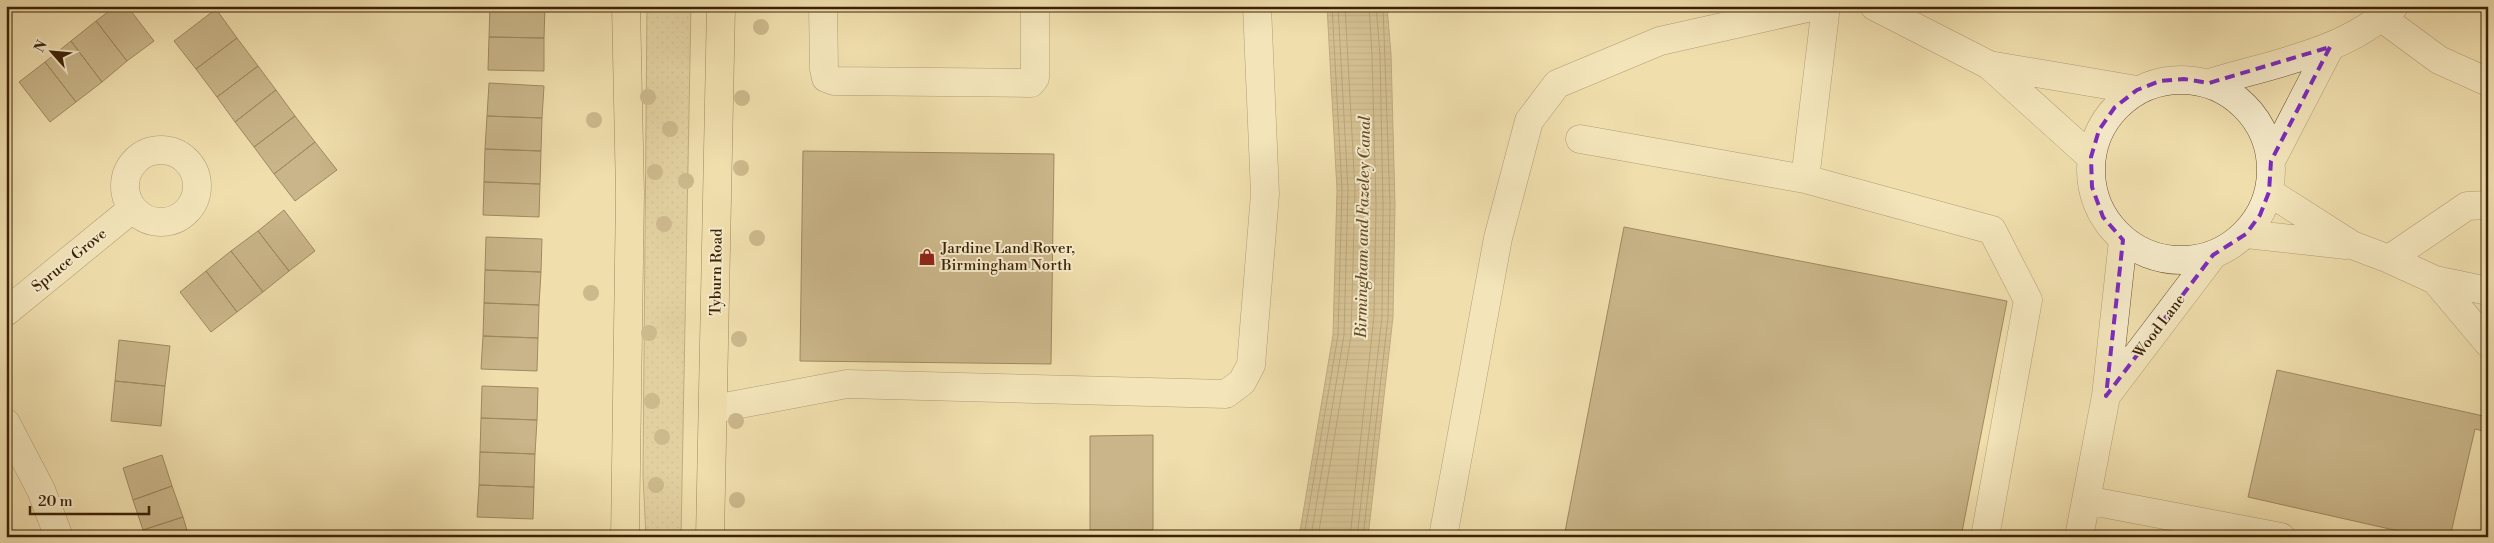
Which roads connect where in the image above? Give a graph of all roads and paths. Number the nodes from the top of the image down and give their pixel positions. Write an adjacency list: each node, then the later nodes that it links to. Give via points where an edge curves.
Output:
1 (626, 6): 36 (highway, via 630,193)
2 (721, 6): 32 (highway, Tyburn Road)
3 (823, 6): 4 (street, via 824,69 826,78 834,81 1031,83 1035,78)
4 (1035, 6)
5 (1257, 6): 32 (street, via 1265,194 1251,365 1242,382 1226,394 847,384)
6 (1816, 6): 38 (street, via 1660,41 1557,84 1529,121 1498,238)
7 (1826, 6): 18 (street)
8 (1874, 6): 11 (street)
9 (2388, 12): 10 (street); 12 (street, via 2439,60)
10 (2330, 47): 13 (street); 17 (street)
11 (1989, 65): 14 (street); 16 (street)
12 (2488, 82)
13 (2209, 83): 14 (street, via 2184,78 2160,81); 17 (street, via 2233,94 2252,113 2265,136)
14 (2137, 90): 16 (street, via 2115,107 2099,130)
15 (1580, 139): 18 (street)
16 (2091, 157): 23 (street, via 2092,187 2103,217)
17 (2272, 161): 19 (street)
18 (1805, 179): 39 (street, via 1992,230 2028,300)
19 (2269, 192): 22 (street, via 2260,215); 24 (street)
20 (2488, 205): 26 (street, via 2467,206)
21 (132, 209): 29 (street, Spruce Grove)
22 (2246, 234): 24 (street); 25 (street)
23 (2123, 240): 25 (street, via 2150,256 2182,261); 31 (street, Wood Lane)
24 (2352, 245): 26 (street)
25 (2212, 255): 31 (street, Wood Lane)
26 (2389, 259): 27 (street)
27 (2435, 280): 28 (street); 30 (street)
28 (2488, 291)
29 (6, 312)
30 (2488, 343)
31 (2106, 396): 34 (street, Wood Lane)
32 (714, 409): 37 (highway, Tyburn Road)
33 (6, 423): 35 (street, via 41,490)
34 (2086, 500): 40 (street, Wood Lane); 41 (street)
35 (59, 537)
36 (624, 537)
37 (710, 537)
38 (1443, 537)
39 (1985, 537)
40 (2079, 537)
41 (2281, 537)

